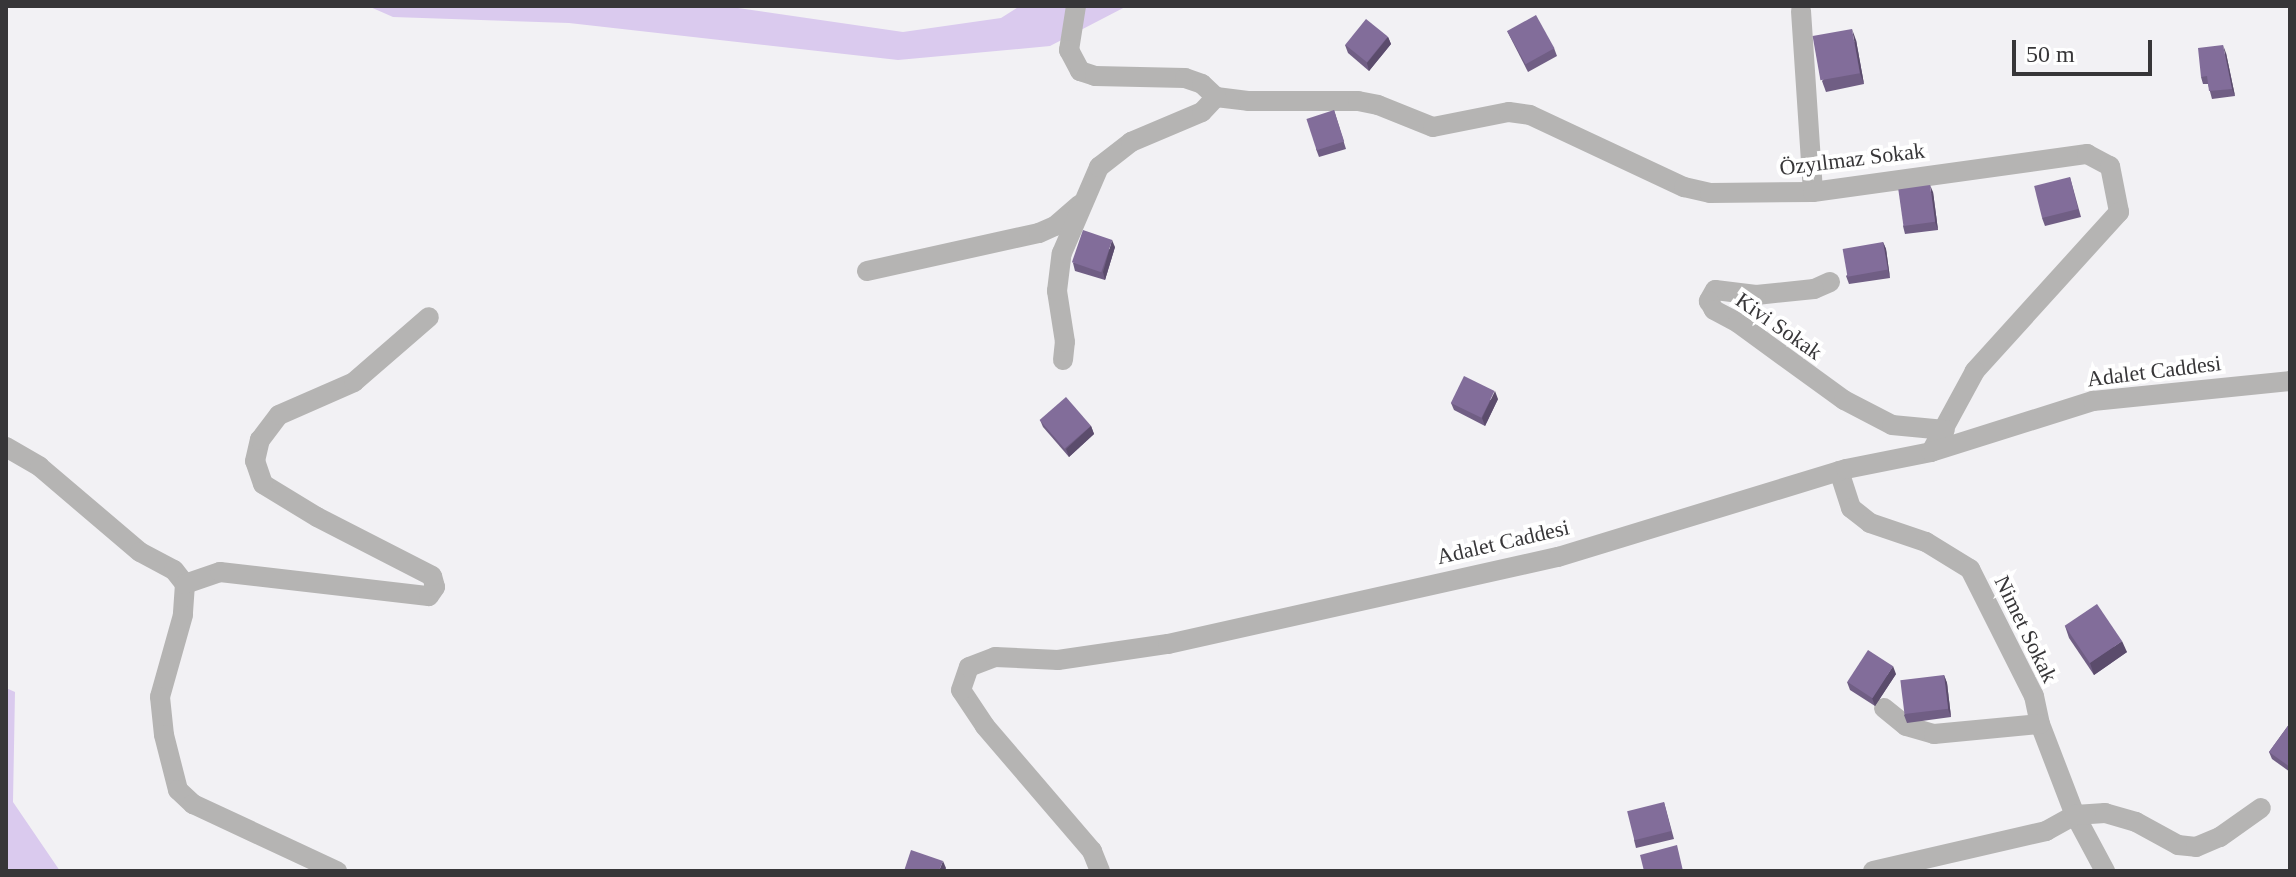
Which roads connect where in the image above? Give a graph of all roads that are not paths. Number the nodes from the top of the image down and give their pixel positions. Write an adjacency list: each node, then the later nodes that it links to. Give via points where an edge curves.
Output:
1 (1076, 6): 3 (street, via 1069,50 1080,71 1185,78)
2 (1801, 11): 4 (street)
3 (1216, 97): 4 (street, Özyılmaz Sokak, via 1358,101 1433,127 1509,112 1530,115 1684,187 1710,193); 5 (street, via 1202,112 1115,153 1099,167)
4 (1813, 192): 11 (street, Özyılmaz Sokak, via 2087,154 2110,166 2119,212 1975,371)
5 (1082, 202): 6 (street, via 1039,233); 9 (street, via 1060,266)
6 (867, 271)
7 (1830, 282): 11 (street, Kivi Sokak, via 1814,289 1756,295 1715,290 1709,301 1714,310 1844,400 1892,425)
8 (429, 317): 15 (street, via 354,382 279,415 260,440 255,461 263,484 432,576 435,587 429,596 220,572)
9 (1063, 360)
10 (2285, 378): 13 (street, Adalet Caddesi, via 2093,401)
11 (1945, 430): 13 (street, Özyılmaz Sokak)
12 (6, 447): 15 (street, via 40,467)
13 (1931, 452): 14 (street, Adalet Caddesi)
14 (1839, 471): 17 (street, Nimet Sokak, via 1851,508 1870,523 1926,542 1970,569 2034,696); 22 (street, Adalet Caddesi, via 1558,557 1168,644 1058,660 995,657 969,667 961,690 985,726 1092,851)
15 (185, 584): 21 (street, via 183,615 160,697 178,790 193,804)
16 (1884, 708): 17 (street, via 1906,726 1934,734)
17 (2040, 724): 19 (street, Nimet Sokak)
18 (2261, 808): 19 (street, via 2196,847 2178,845 2136,822 2105,813)
19 (2075, 815): 20 (street, Nimet Sokak); 23 (street, via 2046,831)
20 (2106, 870)
21 (337, 871)
22 (1100, 871)
23 (1873, 871)

